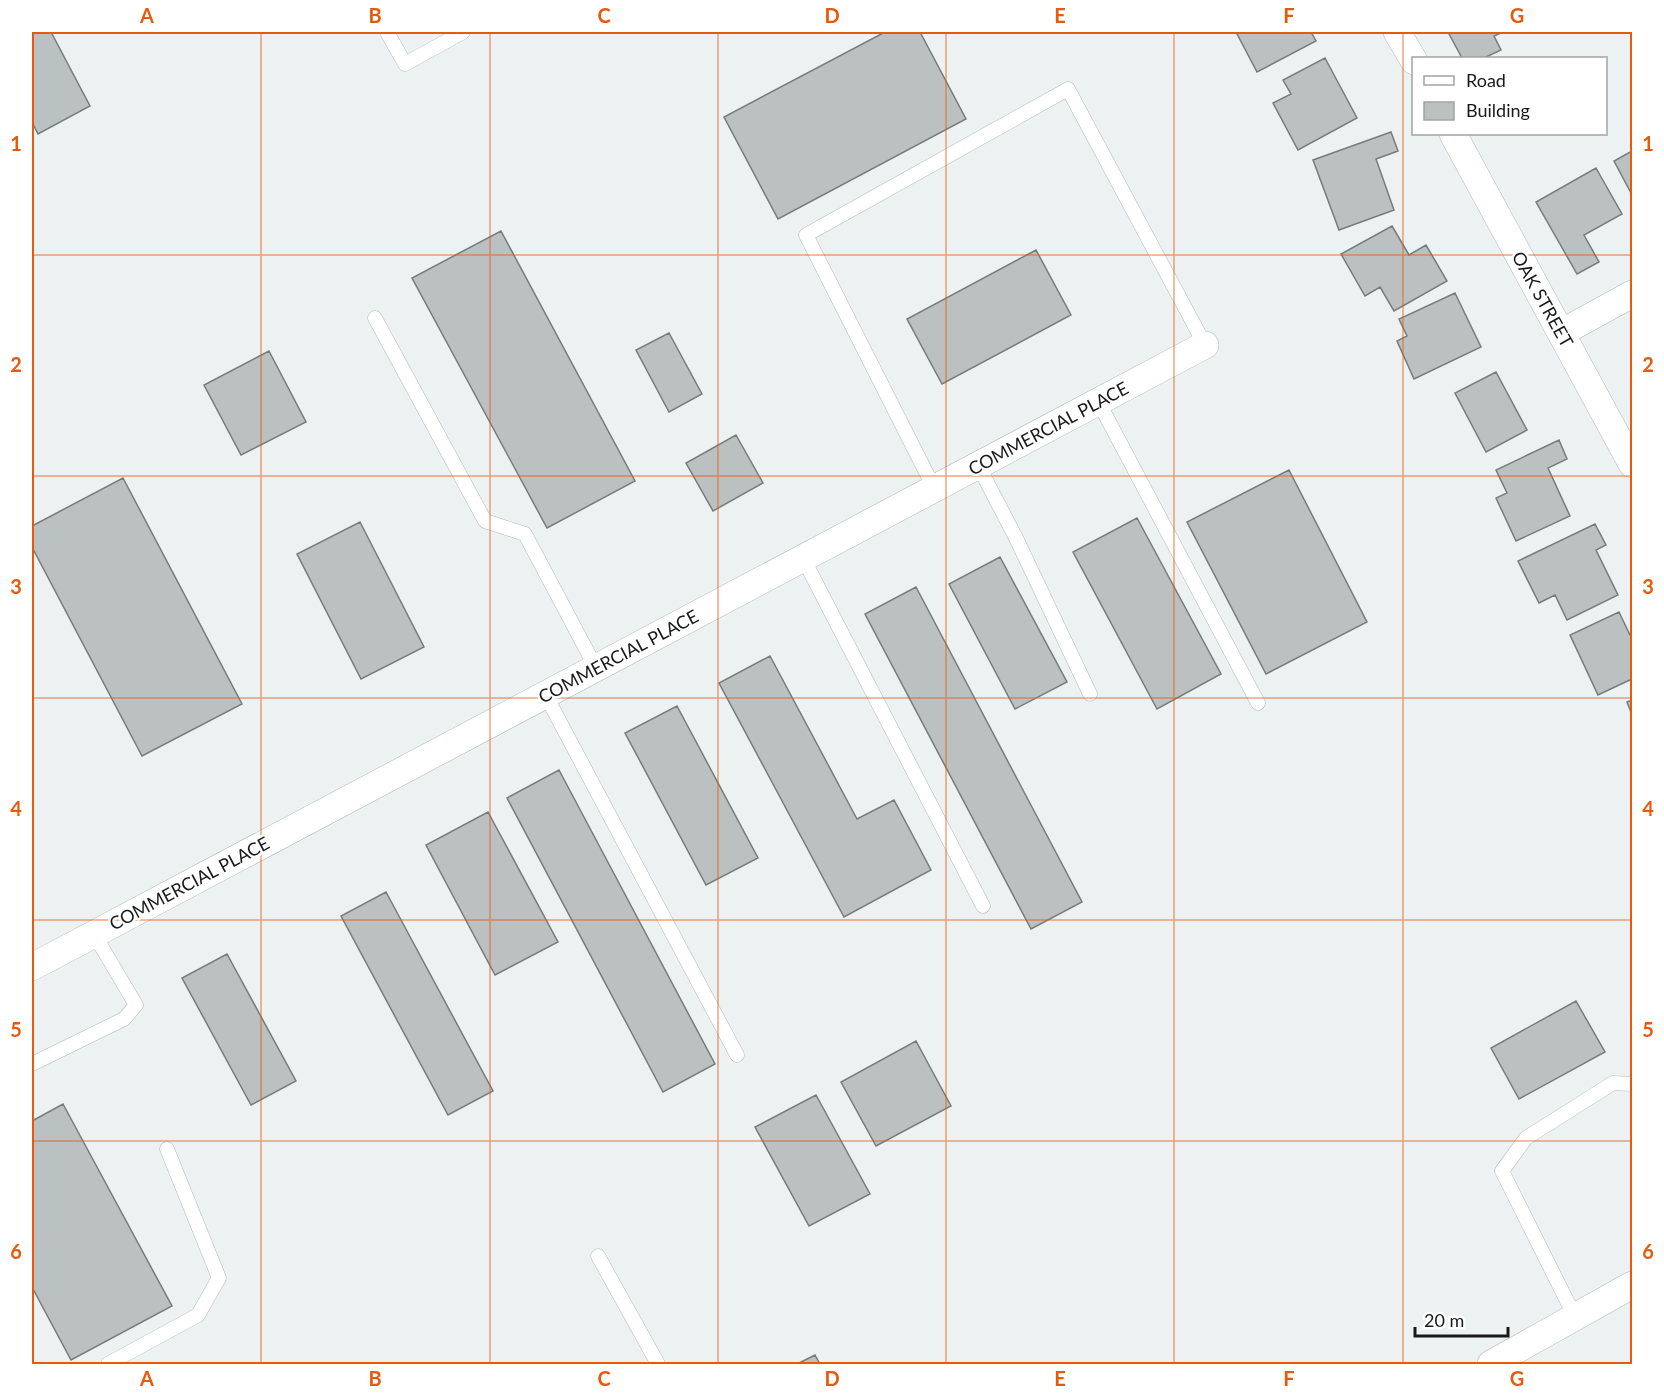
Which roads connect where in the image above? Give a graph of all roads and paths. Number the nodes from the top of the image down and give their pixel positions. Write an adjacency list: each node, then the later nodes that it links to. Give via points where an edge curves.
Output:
1 (387, 32): 2 (lane, via 405,64)
2 (463, 32)
3 (1397, 32): 4 (street)
4 (1412, 59)
5 (1454, 135): 8 (street, OAK STREET)
6 (1632, 294): 8 (street)
7 (375, 318): 15 (lane, via 485,521 525,534)
8 (1561, 333): 11 (street, OAK STREET)
9 (1205, 345): 10 (street, COMMERCIAL PLACE); 13 (lane, via 1068,89 806,236)
10 (1098, 401): 12 (street, COMMERCIAL PLACE); 18 (lane)
11 (1632, 464)
12 (978, 465): 13 (street, COMMERCIAL PLACE); 17 (lane)
13 (934, 488): 14 (street, COMMERCIAL PLACE)
14 (803, 558): 15 (street, COMMERCIAL PLACE); 19 (lane)
15 (596, 668): 16 (street, COMMERCIAL PLACE)
16 (545, 694): 20 (street, COMMERCIAL PLACE); 22 (lane)
17 (1090, 694)
18 (1258, 703)
19 (982, 906)
20 (94, 934): 21 (street, COMMERCIAL PLACE); 23 (lane, via 136,1005 124,1018)
21 (32, 967)
22 (737, 1055)
23 (32, 1064)
24 (1632, 1084): 28 (lane, via 1613,1083 1526,1138 1502,1171)
25 (167, 1149): 29 (lane, via 219,1278 198,1315)
26 (598, 1256): 30 (lane)
27 (1632, 1285): 28 (street)
28 (1575, 1317): 31 (street)
29 (108, 1365)
30 (658, 1365)
31 (1491, 1365)

